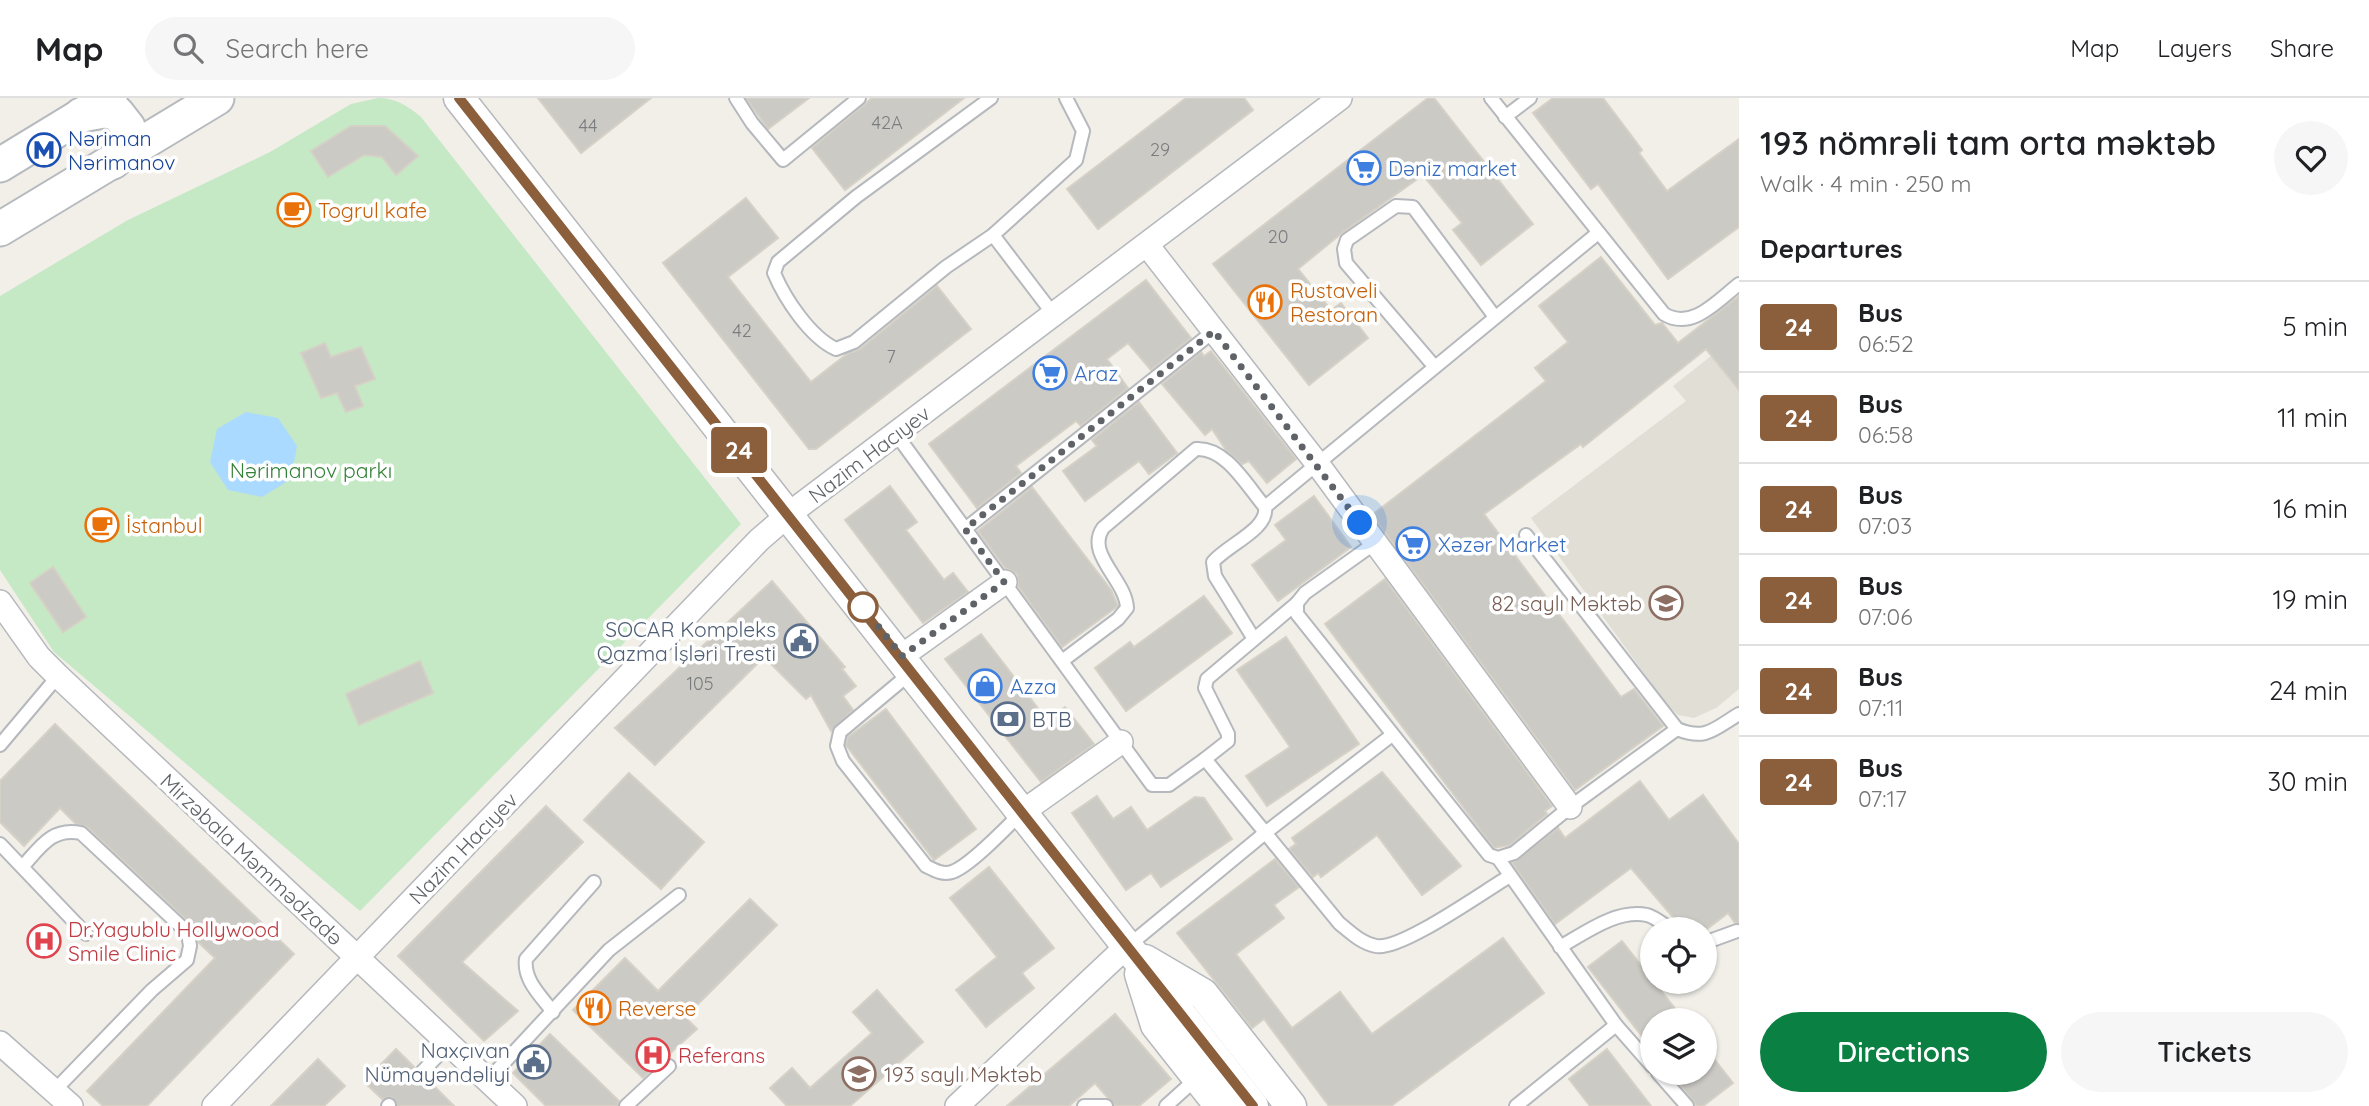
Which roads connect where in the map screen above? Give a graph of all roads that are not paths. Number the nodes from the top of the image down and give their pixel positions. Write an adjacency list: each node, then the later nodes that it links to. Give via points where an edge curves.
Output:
1 (216, 98): 13 (main road)
2 (459, 98): 27 (street)
3 (736, 98): 4 (lane, via 783,160)
4 (859, 98)
5 (991, 98): 17 (lane, via 856,197 785,255 774,273 822,343 836,349 854,342)
6 (1066, 98): 17 (lane, via 1083,131 1076,159)
7 (1340, 98): 11 (street, Nazim Hacıyev)
8 (1491, 98): 12 (lane)
9 (1530, 98): 12 (lane)
10 (95, 104): 13 (main road, via 117,113 128,127 125,145); 14 (main road)
11 (1312, 107): 18 (street, Nazim Hacıyev)
12 (1505, 117): 16 (lane)
13 (113, 162): 15 (main road)
14 (0, 165)
15 (0, 229)
16 (1598, 233): 19 (lane, via 1664,314 1674,320 1694,319); 21 (lane)
17 (993, 235): 20 (lane)
18 (1147, 245): 20 (street, Nazim Hacıyev); 22 (street)
19 (1739, 284)
20 (1054, 315): 24 (street, Nazim Hacıyev)
21 (1495, 317): 23 (lane); 23 (lane, via 1413,207 1396,206 1347,240 1346,263)
22 (1214, 331): 25 (street); 28 (lane)
23 (1434, 366): 25 (lane)
24 (896, 433): 27 (street, Nazim Hacıyev); 28 (lane)
25 (1316, 462): 26 (lane); 30 (street)
26 (1265, 507): 34 (lane, via 1261,524 1213,562 1215,576); 35 (lane, via 1222,456 1209,448 1196,449 1097,537 1097,547 1126,595 1127,608)
27 (789, 514): 36 (street); 59 (street, Nazim Hacıyev)
28 (965, 529): 31 (lane)
29 (1525, 535): 39 (lane)
30 (1375, 543): 33 (lane); 44 (street)
31 (1004, 582): 35 (lane); 36 (street)
32 (0, 602): 37 (street, Mirzəbala Məmmədzadə)
33 (1297, 603): 34 (lane); 40 (lane, via 1297,614)
34 (1254, 639): 43 (lane, via 1207,679 1205,688 1228,741)
35 (1062, 661): 41 (lane)
36 (908, 664): 45 (street); 45 (lane, via 841,732 838,746 843,761 926,866 938,873 953,872)
37 (58, 676): 42 (lane); 59 (street, Mirzəbala Məmmədzadə)
38 (1739, 714): 39 (lane, via 1707,734 1694,736)
39 (1677, 729): 44 (lane)
40 (1392, 735): 46 (lane); 48 (lane, via 1489,855)
41 (1121, 742): 43 (lane, via 1152,785 1161,787); 45 (street)
42 (0, 745)
43 (1205, 759): 46 (lane)
44 (1570, 807): 48 (lane, via 1514,853)
45 (1021, 813): 58 (street)
46 (1265, 833): 50 (lane, via 1339,923 1358,939 1377,946 1399,943); 58 (lane)
47 (0, 844): 49 (lane)
48 (1498, 858): 50 (lane)
49 (24, 865): 55 (lane); 70 (lane, via 52,835 67,830 80,833 188,933 187,960 152,990)
50 (1510, 876): 57 (lane)
51 (594, 882): 60 (lane, via 526,959 529,980)
52 (679, 895): 60 (lane, via 609,950)
53 (1652, 917): 57 (lane, via 1611,919)
54 (1737, 931): 56 (lane)
55 (86, 934)
56 (1717, 938)
57 (1560, 947): 61 (lane)
58 (1131, 950): 67 (street, via 1156,1025); 74 (street); 79 (street); 80 (street, via 1203,994)
59 (357, 956): 63 (street, Mirzəbala Məmmədzadə); 71 (street, Nazim Hacıyev)
60 (553, 1012): 68 (lane)
61 (1616, 1025): 64 (lane); 81 (lane)
62 (0, 1043): 70 (street)
63 (449, 1044): 66 (lane); 68 (street, Mirzəbala Məmmədzadə)
64 (1640, 1052)
65 (669, 1066): 73 (lane)
66 (421, 1073)
67 (1197, 1078): 77 (lane); 78 (street)
68 (487, 1081): 72 (street, Mirzəbala Məmmədzadə)
69 (1669, 1085): 82 (lane)
70 (63, 1098)
71 (214, 1106)
72 (515, 1106)
73 (626, 1106)
74 (957, 1106)
75 (1084, 1106): 76 (lane)
76 (1106, 1106)
77 (1166, 1106)
78 (1220, 1106)
79 (1254, 1106)
80 (1291, 1106)
81 (1516, 1106)
82 (1687, 1106)

